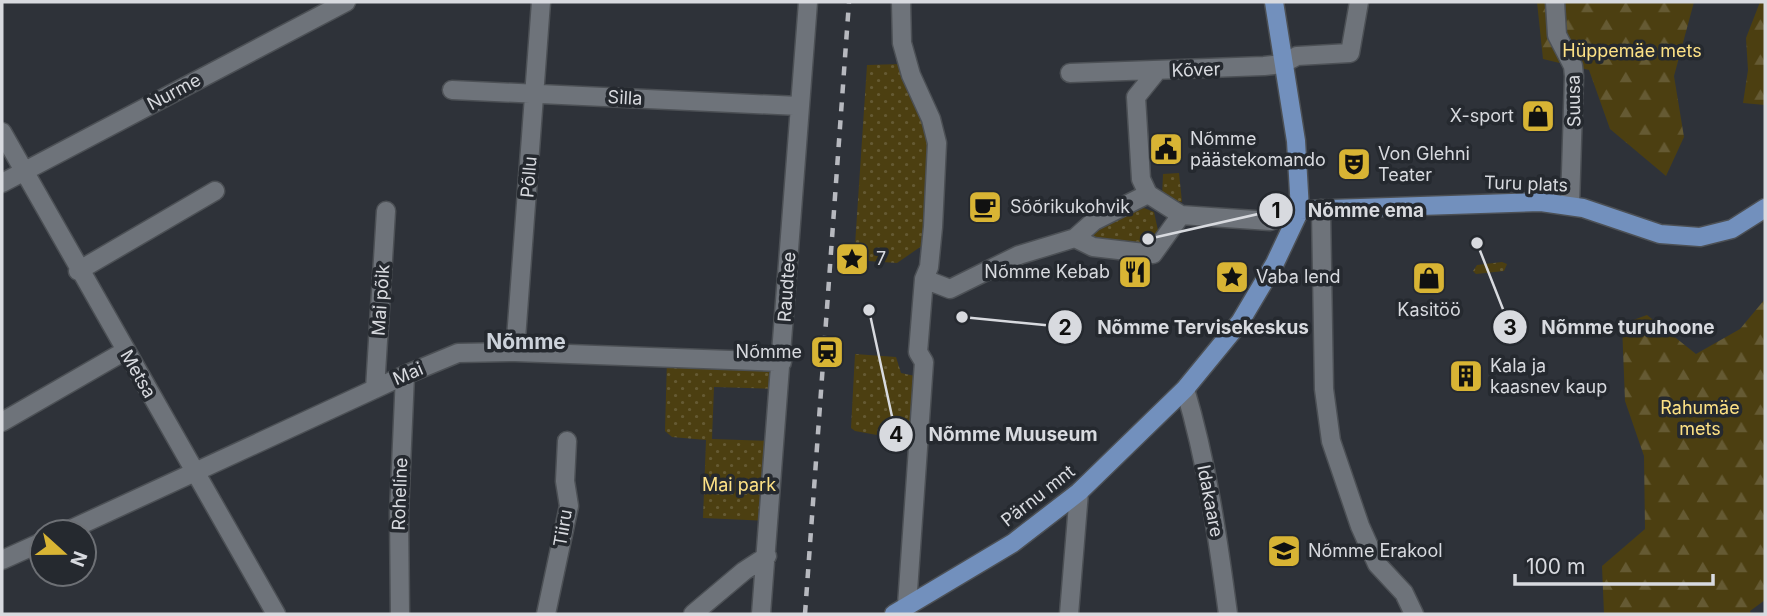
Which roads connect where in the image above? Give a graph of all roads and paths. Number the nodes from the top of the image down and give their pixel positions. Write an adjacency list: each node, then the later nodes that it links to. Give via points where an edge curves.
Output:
1 (346, 2): 15 (street, Nurme)
2 (541, 2): 12 (street, Põllu)
3 (808, 2): 13 (street, Raudtee)
4 (901, 2): 27 (street, via 902,43 937,143)
5 (1274, 2): 8 (main road, Pärnu mnt)
6 (1359, 2): 8 (street, Kõver, via 1350,53 1297,56)
7 (1555, 2): 19 (street, Suusa, via 1558,35 1574,76)
8 (1282, 64): 9 (street, Kõver); 22 (main road, Pärnu mnt, via 1296,141)
9 (1157, 71): 10 (street); 18 (street, Kõver, via 1136,97 1141,179)
10 (1070, 73)
11 (452, 90): 12 (street, Silla)
12 (536, 94): 13 (street, Silla); 29 (street, Põllu)
13 (799, 106): 30 (street, Raudtee)
14 (2, 132): 15 (street, Metsa)
15 (24, 171): 16 (street, Nurme); 26 (street, Metsa)
16 (2, 183)
17 (215, 191): 26 (street)
18 (1148, 194): 24 (street); 25 (street, via 1094,221)
19 (1577, 207): 20 (main road, Turu plats, via 1650,231 1700,237 1732,229); 21 (main road, Turu plats, via 1541,202)
20 (1765, 208)
21 (1321, 209): 22 (main road, Turu plats); 50 (street, via 1324,389 1331,441 1377,564 1404,593)
22 (1300, 210): 24 (street, via 1270,221); 33 (main road, Pärnu mnt, via 1276,263 1240,322)
23 (386, 211): 32 (street, Mai põik)
24 (1181, 215): 25 (street, via 1153,254 1093,247)
25 (1075, 238): 27 (street, via 1019,255 950,289)
26 (78, 271): 28 (street, Metsa)
27 (929, 281): 42 (street, via 918,352 924,362)
28 (125, 351): 34 (street); 36 (street, Metsa)
29 (515, 352): 30 (street, Mai); 31 (street, Mai, via 458,353)
30 (782, 362): 40 (street, Raudtee)
31 (405, 375): 32 (street, Mai); 44 (street, Roheline)
32 (375, 389): 36 (street, Mai)
33 (1185, 389): 37 (main road, Pärnu mnt); 49 (street, Idakaare, via 1217,532)
34 (2, 422)
35 (567, 441): 45 (street, Tiiru, via 569,506)
36 (195, 474): 38 (street, Mai); 43 (street, Metsa)
37 (1079, 492): 42 (main road, Pärnu mnt, via 1013,543); 48 (street)
38 (96, 518)
39 (28, 548): 41 (street)
40 (767, 556): 46 (street); 47 (street, Raudtee)
41 (2, 560)
42 (900, 609)
43 (276, 614)
44 (400, 614)
45 (546, 614)
46 (693, 614)
47 (761, 614)
48 (1069, 614)
49 (1228, 614)
50 (1414, 614)

